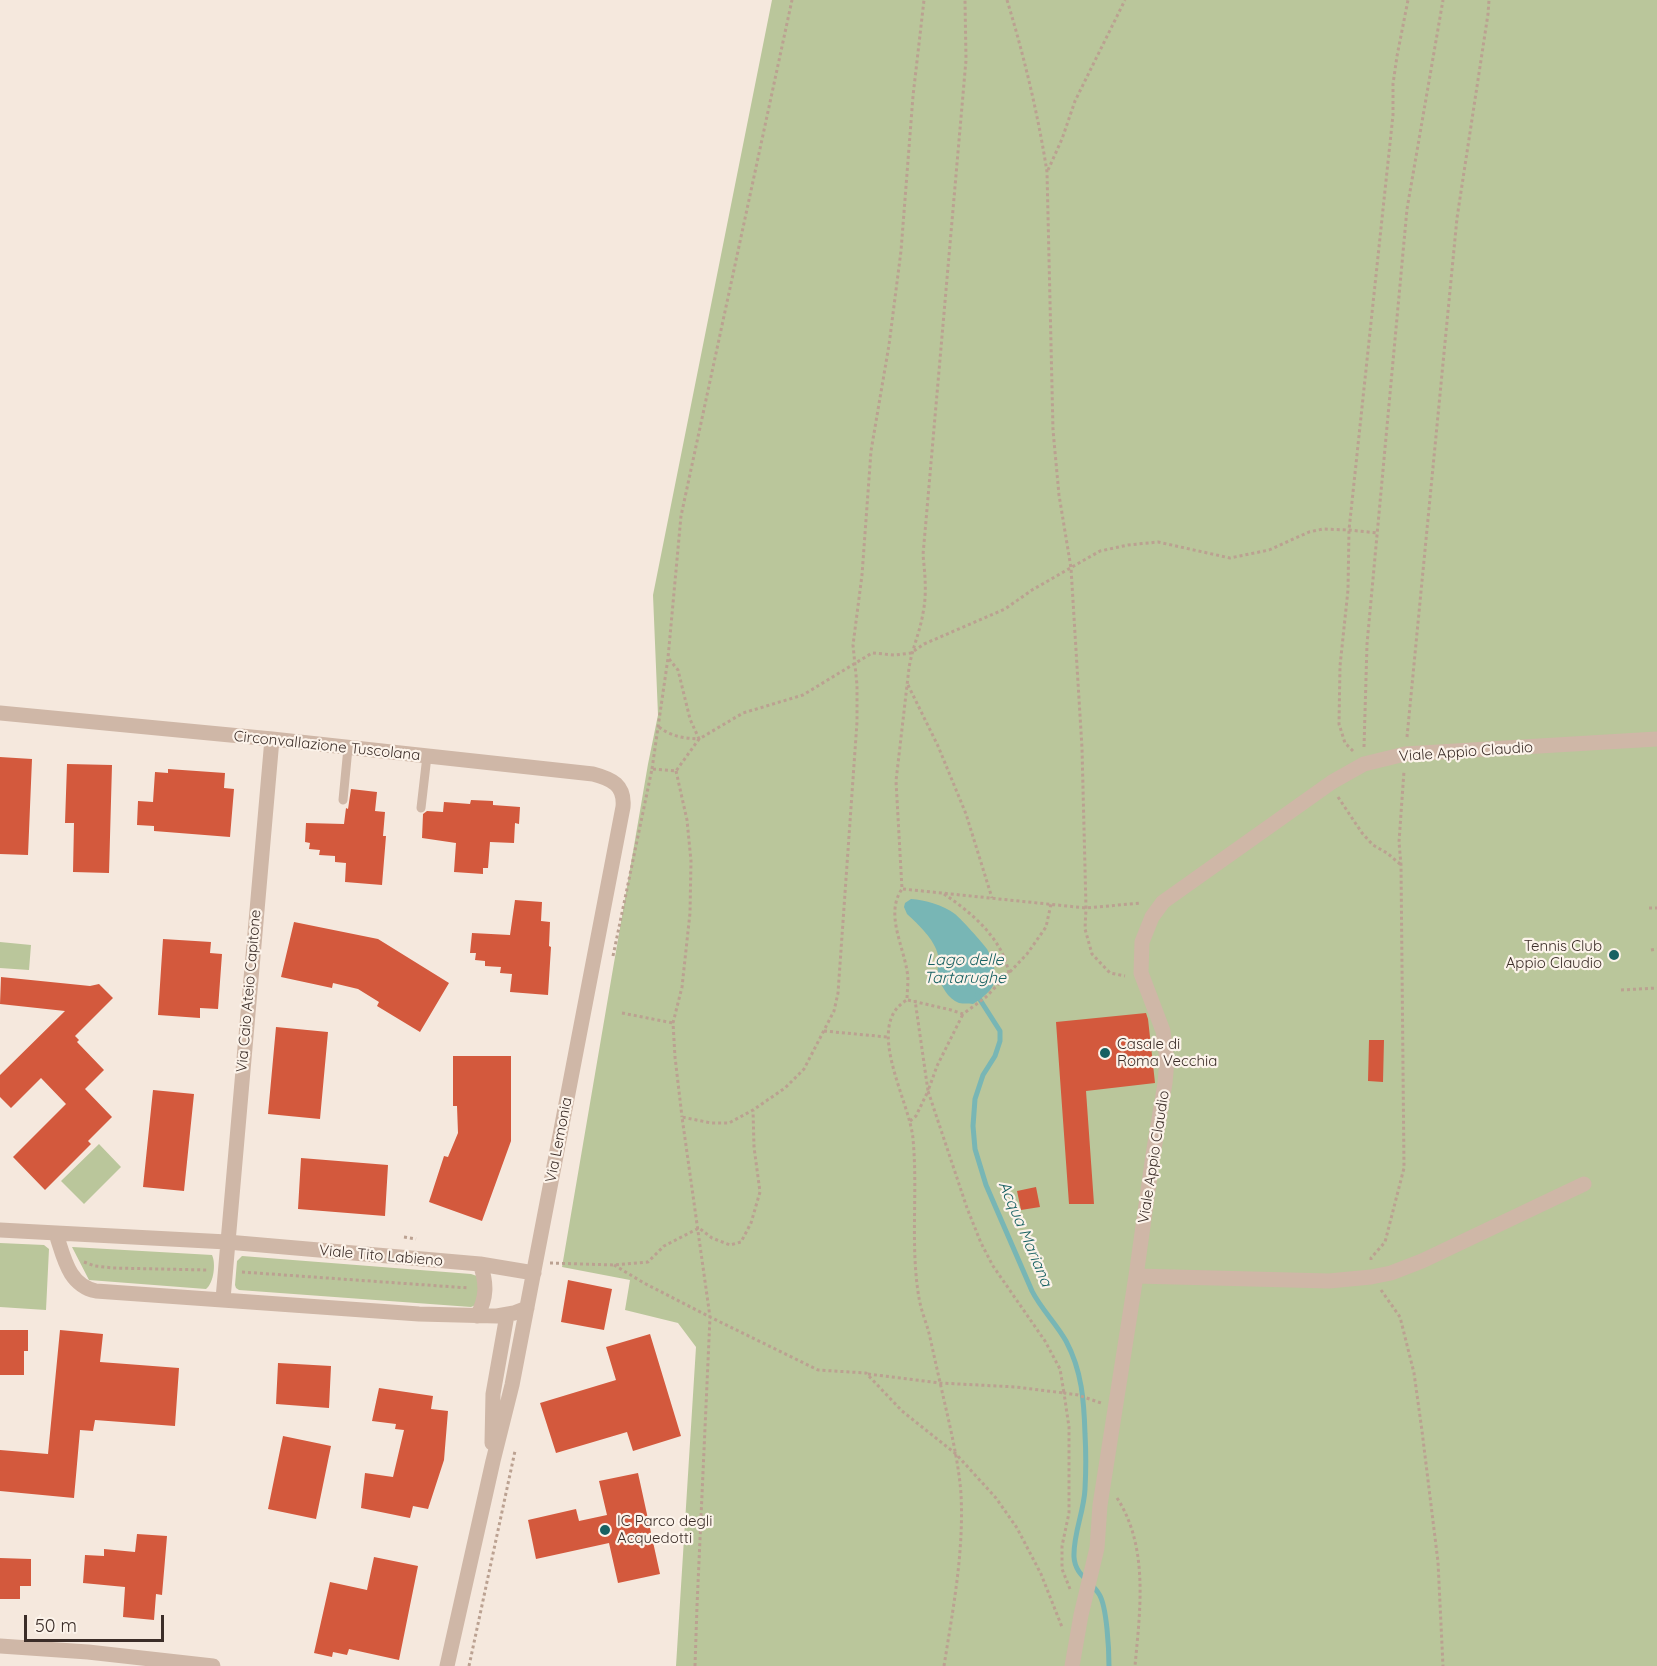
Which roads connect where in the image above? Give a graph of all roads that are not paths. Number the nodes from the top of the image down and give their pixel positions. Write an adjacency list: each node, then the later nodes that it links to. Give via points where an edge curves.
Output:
1 (0, 713): 3 (street, Circonvallazione Tuscolana)
2 (1657, 739): 15 (street, Viale Appio Claudio, via 1406,754 1364,764 1332,782 1163,902 1142,942 1141,973 1163,1031 1167,1060)
3 (272, 740): 4 (street, Circonvallazione Tuscolana); 12 (street, Via Caio Ateio Capitone)
4 (348, 748): 5 (street, Circonvallazione Tuscolana); 6 (lane)
5 (427, 756): 7 (lane); 8 (street, Circonvallazione Tuscolana, via 604,777 623,793)
6 (343, 800)
7 (421, 808)
8 (621, 818): 14 (street, Via Lemonia)
9 (1584, 1184): 15 (street, via 1391,1273 1329,1281)
10 (0, 1230): 11 (street, Viale Tito Labieno)
11 (56, 1234): 12 (street, Viale Tito Labieno); 16 (street, via 73,1278 91,1290)
12 (227, 1242): 13 (street, Viale Tito Labieno); 16 (street)
13 (480, 1264): 14 (street, Viale Tito Labieno); 19 (street, via 486,1287)
14 (534, 1273): 17 (street, Via Lemonia)
15 (1136, 1276): 22 (street, Viale Appio Claudio, via 1096,1548)
16 (223, 1299): 19 (street)
17 (527, 1308): 18 (street); 20 (street, Via Lemonia)
18 (507, 1315): 19 (street); 20 (street, Via Lemonia, via 493,1394)
19 (477, 1316)
20 (493, 1461): 24 (street, Via Lemonia)
21 (0, 1646): 23 (street)
22 (1073, 1663)
23 (213, 1666)
24 (447, 1666)

